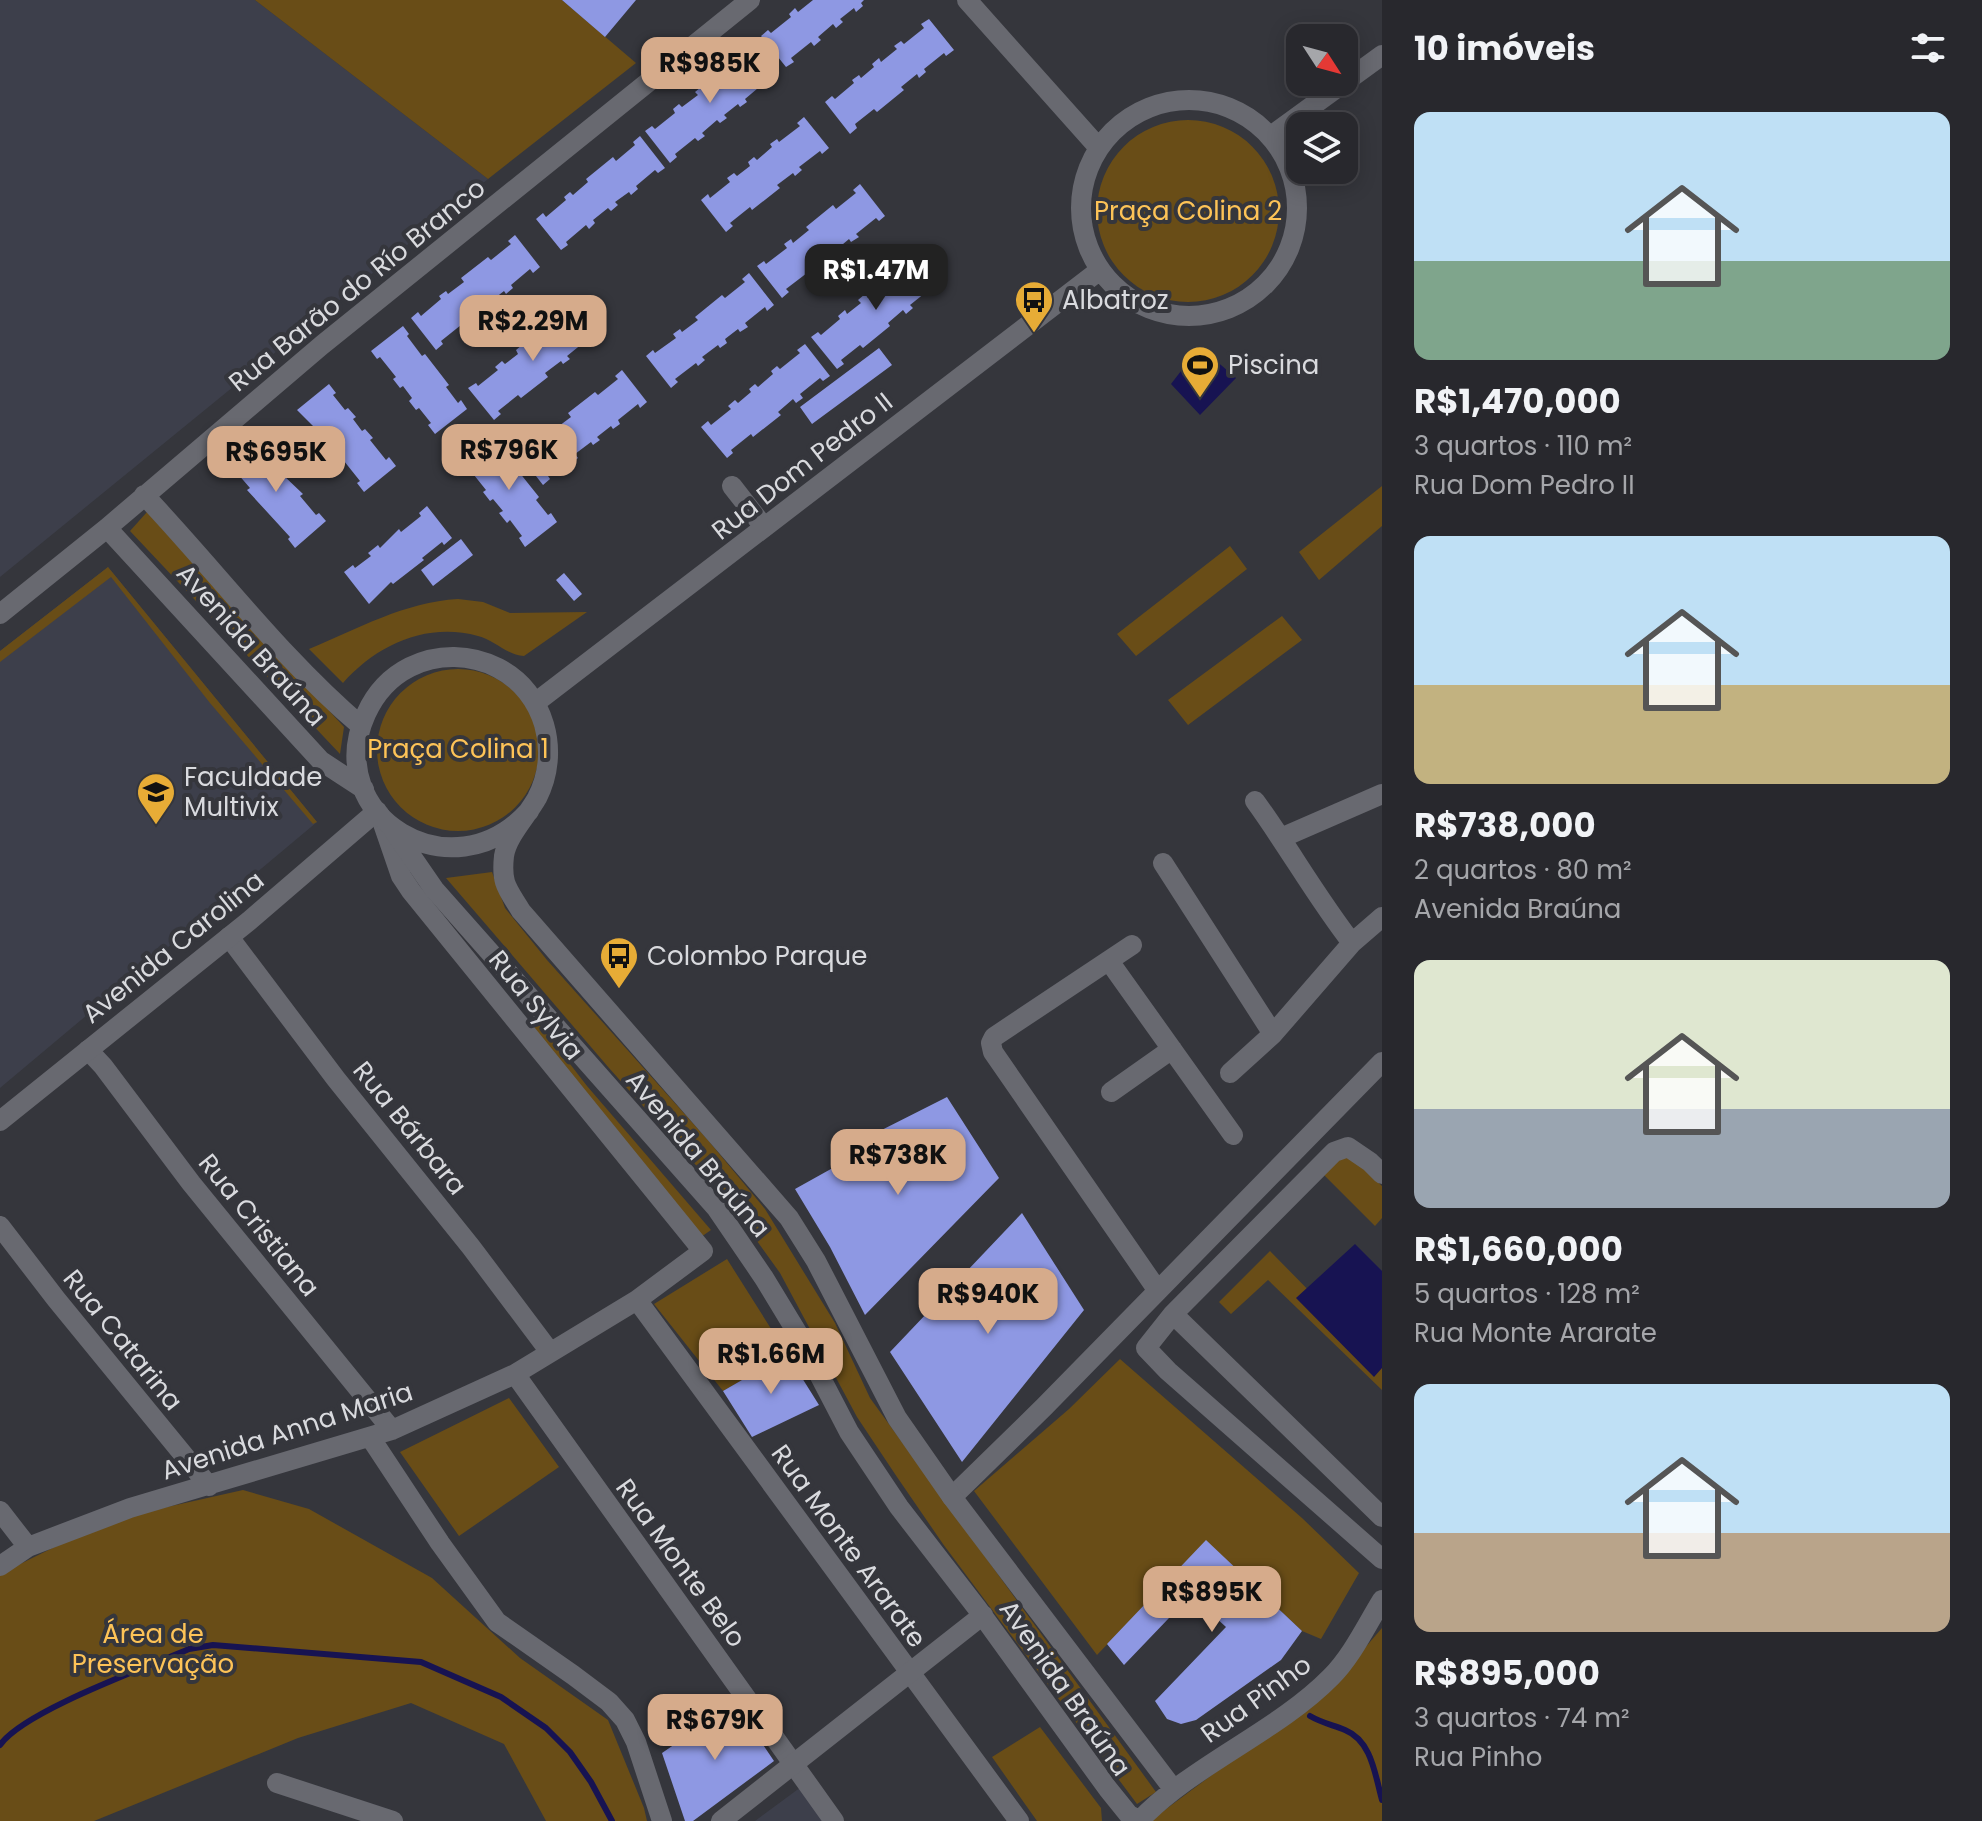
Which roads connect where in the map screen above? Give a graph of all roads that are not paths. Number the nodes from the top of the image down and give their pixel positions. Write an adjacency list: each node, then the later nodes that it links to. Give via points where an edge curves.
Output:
1 (750, 0): 8 (street, Rua Barão do Río Branco)
2 (967, 0): 5 (street)
3 (1382, 55): 4 (street)
4 (1271, 136): 5 (street, via 1248,116 1221,103 1175,100 1132,116); 6 (street, via 1294,180 1296,222 1283,261 1249,298 1210,314 1169,315 1124,295)
5 (1099, 148): 6 (street, via 1086,176 1081,207 1084,236)
6 (1100, 270): 9 (street, Rua Dom Pedro II)
7 (732, 486): 9 (street)
8 (144, 495): 10 (street, Rua Barão do Río Branco); 13 (street, Avenida Braúna, via 250,616)
9 (764, 527): 12 (street, Rua Dom Pedro II)
10 (107, 528): 11 (street, Rua Barão do Río Branco); 14 (street, Avenida Braúna, via 321,761)
11 (0, 614)
12 (535, 703): 13 (street, via 502,670 473,658 441,657 398,674 371,703); 17 (street, via 546,729 548,758)
13 (361, 726): 14 (street, via 357,758)
14 (364, 789): 18 (street)
15 (1382, 794): 19 (street)
16 (1255, 801): 19 (street)
17 (529, 811): 18 (street, via 497,837 457,849 414,841); 45 (street, Avenida Braúna, via 505,851 502,881 521,911 789,1218 897,1418)
18 (382, 817): 22 (street, Avenida Carolina); 36 (street, Rua Sylvia, via 411,891); 52 (street, Avenida Braúna, via 434,889 717,1209 798,1334 849,1432)
19 (1281, 838): 23 (street)
20 (1163, 863): 26 (street)
21 (1382, 917): 23 (street)
22 (229, 937): 28 (street, Avenida Carolina); 40 (street, Rua Bárbara)
23 (1352, 943): 26 (street)
24 (1132, 945): 25 (street)
25 (1109, 961): 27 (street); 37 (street, via 991,1043)
26 (1273, 1034): 30 (street)
27 (1172, 1049): 31 (street); 33 (street)
28 (88, 1050): 32 (street, Avenida Carolina); 42 (street, Rua Cristiana)
29 (1382, 1062): 37 (street)
30 (1230, 1073)
31 (1111, 1092)
32 (0, 1121)
33 (1233, 1135)
34 (1382, 1174): 39 (street, via 1348,1147 1334,1152)
35 (0, 1226): 44 (street, Rua Catarina)
36 (703, 1251): 38 (street, Avenida Anna Maria)
37 (1158, 1291): 45 (street)
38 (637, 1300): 40 (street, Avenida Anna Maria); 53 (street, Rua Monte Ararate)
39 (1173, 1314): 47 (street); 49 (street, via 1148,1343 1148,1353)
40 (550, 1352): 41 (street, Avenida Anna Maria)
41 (515, 1374): 42 (street, Avenida Anna Maria); 54 (street, Rua Monte Belo)
42 (392, 1430): 43 (street, Avenida Anna Maria)
43 (370, 1437): 44 (street, Avenida Anna Maria); 60 (street, via 497,1622 597,1693 625,1720)
44 (209, 1486): 48 (street, Avenida Anna Maria, via 130,1508)
45 (952, 1497): 57 (street, Avenida Braúna)
46 (0, 1511): 48 (street)
47 (1382, 1517)
48 (28, 1547): 50 (street, Avenida Anna Maria)
49 (1382, 1559)
50 (0, 1566)
51 (1382, 1600): 57 (street, Rua Pinho, via 1324,1685)
52 (983, 1615): 53 (street); 56 (street, Avenida Braúna)
53 (910, 1673): 54 (street); 63 (street, Rua Monte Ararate)
54 (793, 1764): 61 (street); 62 (street, Rua Monte Belo)
55 (277, 1783): 59 (street)
56 (1108, 1789): 58 (street); 64 (street, Avenida Braúna)
57 (1174, 1790): 58 (street, Rua Pinho)
58 (1139, 1820)
59 (393, 1821)
60 (662, 1821)
61 (721, 1821)
62 (834, 1821)
63 (1019, 1821)
64 (1114, 1821)

